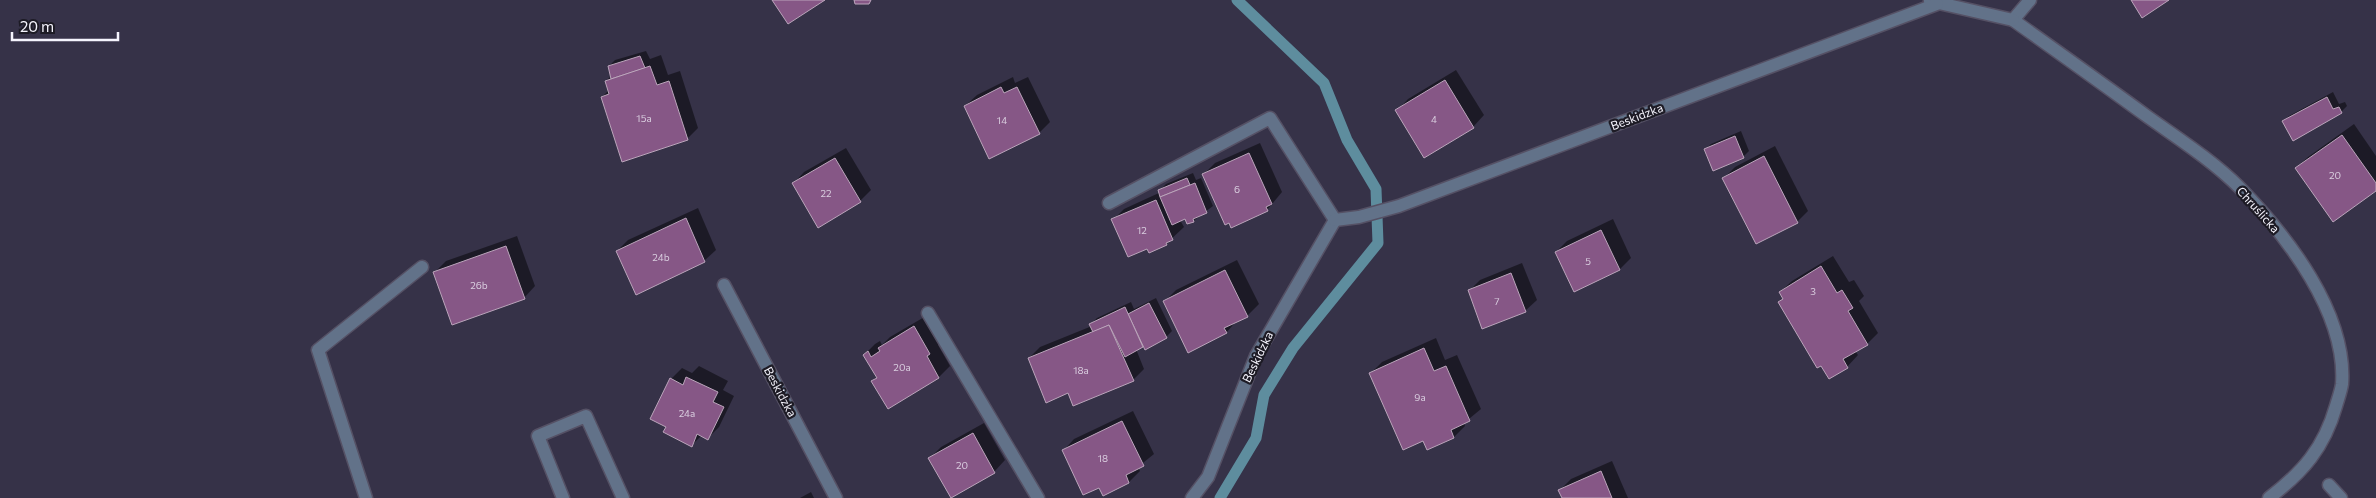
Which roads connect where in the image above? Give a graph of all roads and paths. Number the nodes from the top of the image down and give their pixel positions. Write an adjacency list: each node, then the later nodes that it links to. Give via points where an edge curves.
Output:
1 (2030, 0): 3 (street)
2 (1933, 2): 3 (street); 5 (street, Beskidzka, via 1399,206)
3 (2013, 20): 16 (street, Chruślicka, via 2204,156 2272,223 2312,278 2339,347 2342,385 2322,442 2293,480)
4 (1110, 203): 5 (street, via 1270,118)
5 (1335, 220): 15 (street, Beskidzka, via 1256,356 1208,477)
6 (422, 267): 10 (street, via 318,350)
7 (724, 285): 13 (street, Beskidzka)
8 (928, 313): 14 (street)
9 (2329, 485): 17 (street)
10 (366, 498)
11 (563, 498): 12 (street, via 538,436 586,416)
12 (623, 498)
13 (836, 498)
14 (1038, 498)
15 (1192, 498)
16 (2268, 498)
17 (2341, 498)

